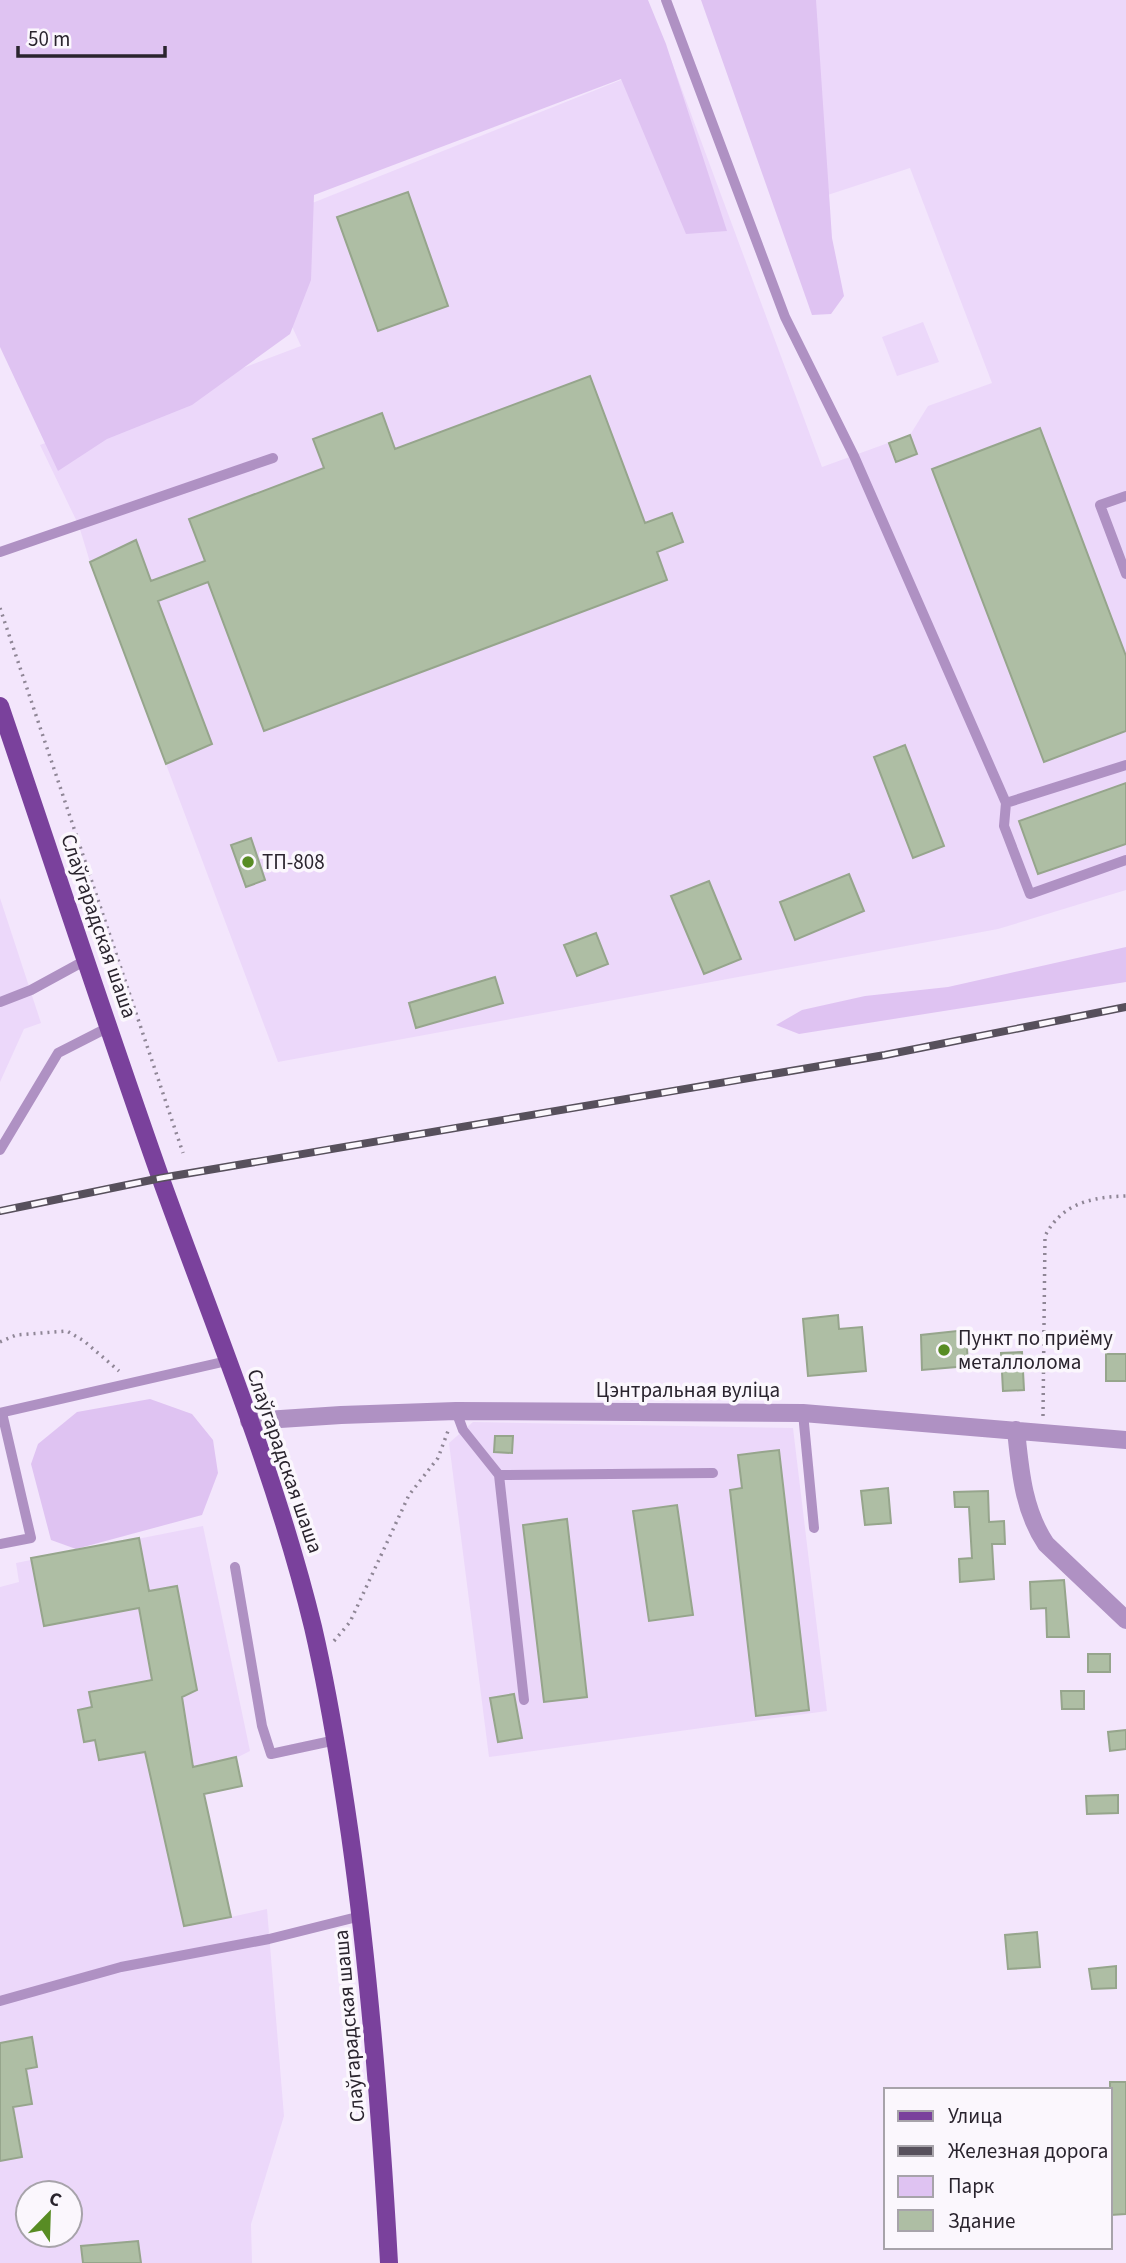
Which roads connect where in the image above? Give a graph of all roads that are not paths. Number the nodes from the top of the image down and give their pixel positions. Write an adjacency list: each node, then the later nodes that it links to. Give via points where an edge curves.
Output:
1 (666, 0): 8 (lane, via 785,317 854,456)
2 (273, 458): 4 (lane)
3 (1126, 496): 5 (lane, via 1100,505)
4 (0, 552)
5 (1126, 575)
6 (0, 706): 10 (main road, Слаўгарадская шаша)
7 (1126, 765): 8 (lane)
8 (1006, 803): 9 (lane, via 1004,825 1030,894)
9 (1126, 860)
10 (86, 960): 11 (lane); 12 (main road, Слаўгарадская шаша)
11 (0, 1002)
12 (109, 1027): 13 (lane, via 58,1053); 14 (main road, Слаўгарадская шаша)
13 (0, 1150)
14 (227, 1361): 16 (lane); 18 (main road, Слаўгарадская шаша)
15 (456, 1411): 17 (street, Цэнтральная вуліца); 18 (street, Цэнтральная вуліца); 22 (lane, via 463,1430)
16 (1, 1413): 24 (lane, via 31,1538)
17 (803, 1413): 19 (street, Цэнтральная вуліца); 23 (lane)
18 (249, 1421): 28 (main road, Слаўгарадская шаша, via 293,1554)
19 (1016, 1430): 20 (street, Цэнтральная вуліца); 26 (street, via 1026,1500 1037,1531)
20 (1126, 1440)
21 (713, 1473): 22 (lane)
22 (499, 1475): 27 (lane)
23 (814, 1528)
24 (0, 1544)
25 (235, 1567): 28 (lane, via 262,1726 271,1754)
26 (1126, 1620)
27 (524, 1700)
28 (336, 1740): 29 (main road, Слаўгарадская шаша)
29 (361, 1916): 30 (lane, via 270,1939 121,1967); 31 (main road, Слаўгарадская шаша)
30 (0, 2001)
31 (389, 2263)

